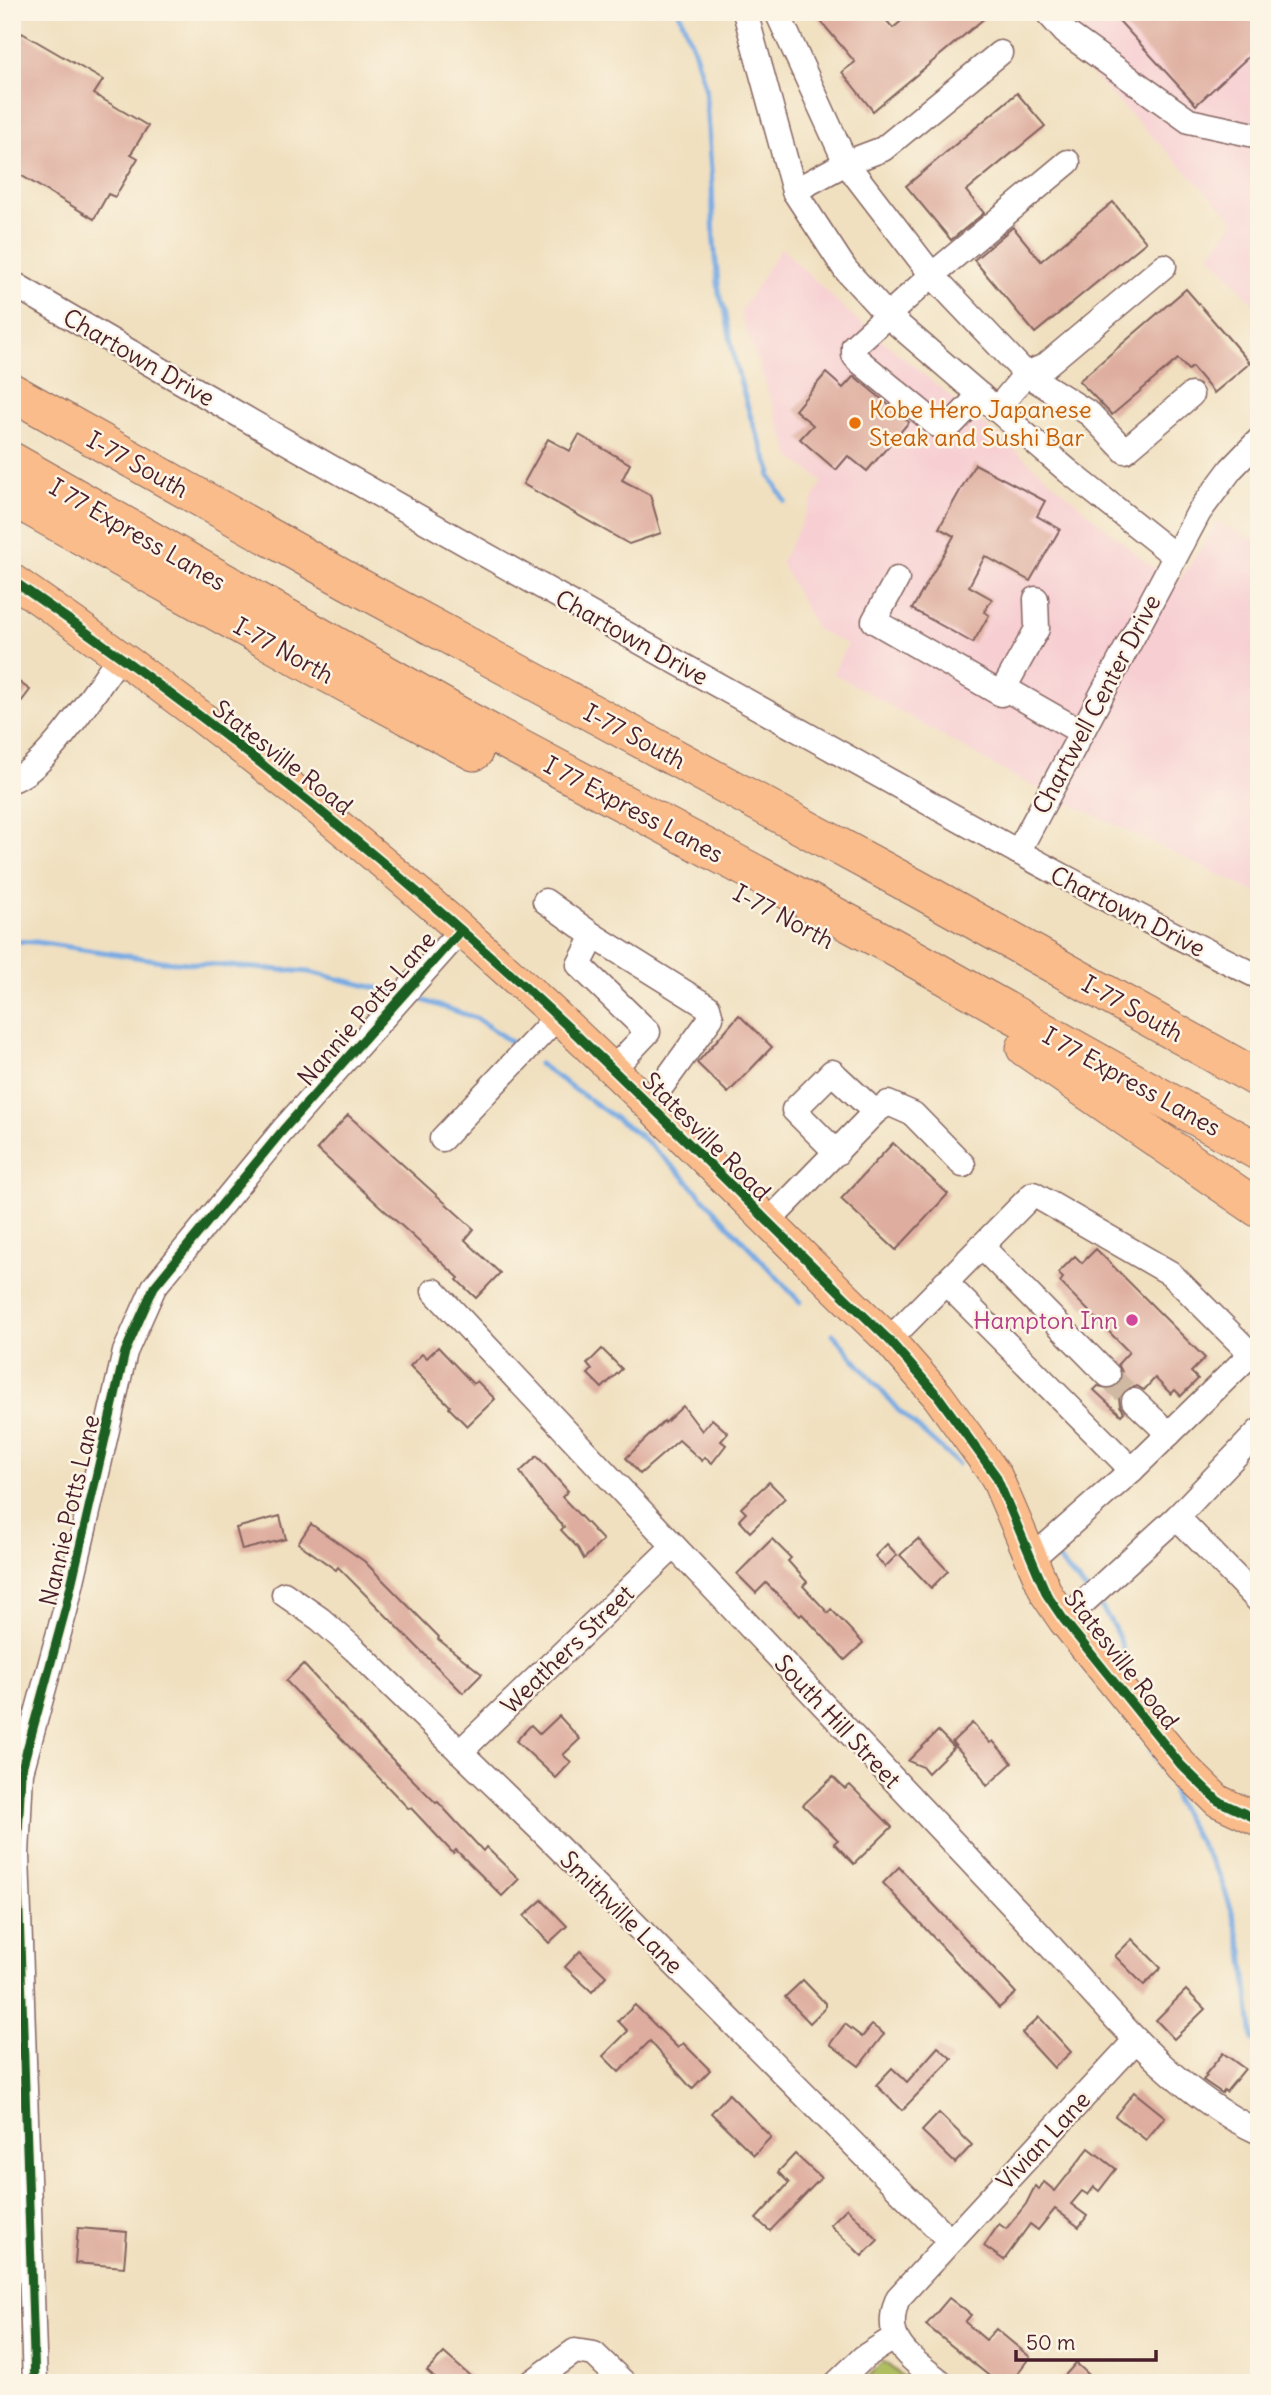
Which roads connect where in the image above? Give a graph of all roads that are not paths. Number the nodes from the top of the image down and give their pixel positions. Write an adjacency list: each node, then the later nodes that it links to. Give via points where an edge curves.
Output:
1 (771, 12): 4 (street)
2 (777, 12): 8 (street)
3 (1047, 12): 6 (street, via 1065,32 1189,121)
4 (746, 15): 9 (street)
5 (999, 53): 8 (street, via 883,149)
6 (1259, 136)
7 (1068, 162): 11 (street)
8 (846, 163): 9 (street); 11 (street)
9 (794, 191): 13 (street, via 845,268)
10 (1164, 266): 14 (street, via 1045,366)
11 (932, 275): 13 (street); 14 (street)
12 (12, 283): 30 (street, Chartown Drive, via 238,416)
13 (887, 315): 17 (street); 17 (street, via 854,346 858,360 937,425 952,424)
14 (1026, 374): 16 (street, via 1090,414 1125,451); 17 (street)
15 (12, 392): 38 (highway, I-77 South)
16 (1191, 395)
17 (988, 402): 22 (street)
18 (12, 420): 40 (highway, I 77 Express Lanes)
19 (1259, 440): 22 (street, Chartwell Center Drive, via 1211,495)
20 (12, 461): 43 (highway, I 77 Express Lanes, via 455,714 888,944)
21 (12, 496): 36 (highway, I-77 North, via 316,667)
22 (1175, 556): 28 (street, Chartwell Center Drive)
23 (897, 579): 27 (street, via 874,621 1001,694)
24 (12, 580): 26 (main road, Statesville Road)
25 (1036, 599): 27 (street, via 1037,629)
26 (120, 656): 29 (street, via 43,758); 32 (main road, Statesville Road, via 266,766)
27 (1004, 688): 28 (street)
28 (1081, 732): 30 (street, Chartwell Center Drive)
29 (12, 780)
30 (1018, 852): 34 (street, Chartown Drive)
31 (545, 901): 33 (street)
32 (461, 929): 35 (main road, Statesville Road); 70 (street, Nannie Potts Lane, via 198,1230 154,1287 125,1352 69,1594 21,1772 17,1855)
33 (594, 936): 37 (street, via 579,965 648,1032); 39 (street, via 708,1007 711,1018)
34 (1259, 977)
35 (557, 1017): 37 (main road, Statesville Road); 42 (street)
36 (1025, 1048): 46 (highway, I-77 North); 47 (highway)
37 (612, 1070): 39 (main road, Statesville Road)
38 (1259, 1079)
39 (648, 1105): 48 (main road, Statesville Road)
40 (1259, 1107)
41 (875, 1112): 44 (street); 44 (street, via 832,1072 794,1110); 45 (street, via 888,1103 914,1114)
42 (442, 1139)
43 (1259, 1152)
44 (837, 1153): 48 (street)
45 (962, 1165)
46 (1259, 1179)
47 (1259, 1209)
48 (767, 1223): 52 (main road, Statesville Road)
49 (981, 1246): 50 (street); 53 (street); 55 (street, via 1032,1194 1170,1273 1251,1354)
50 (945, 1282): 52 (street); 57 (street)
51 (434, 1291): 59 (street, South Hill Street)
52 (889, 1340): 60 (main road, Statesville Road, via 938,1396 996,1476)
53 (1108, 1375)
54 (1133, 1401): 55 (street)
55 (1169, 1434): 57 (street)
56 (1255, 1443): 58 (street)
57 (1132, 1470): 60 (street)
58 (1177, 1517): 62 (street); 63 (street)
59 (673, 1546): 64 (street, Weathers Street); 66 (street, South Hill Street)
60 (1031, 1559): 63 (main road, Statesville Road)
61 (284, 1594): 64 (street, Smithville Lane, via 320,1619)
62 (1259, 1601)
63 (1064, 1620): 65 (main road, Statesville Road, via 1181,1765 1218,1801)
64 (460, 1752): 68 (street, Smithville Lane)
65 (1259, 1821)
66 (1136, 2040): 67 (street, South Hill Street, via 1185,2085); 68 (street, Vivian Lane)
67 (1259, 2132)
68 (950, 2241): 69 (street, Vivian Lane, via 898,2298 892,2321)
69 (895, 2337): 73 (street, via 864,2357); 74 (street, via 908,2356)
70 (35, 2383)
71 (531, 2383): 72 (street, via 575,2351 594,2354)
72 (624, 2383)
73 (837, 2383)
74 (942, 2383)

